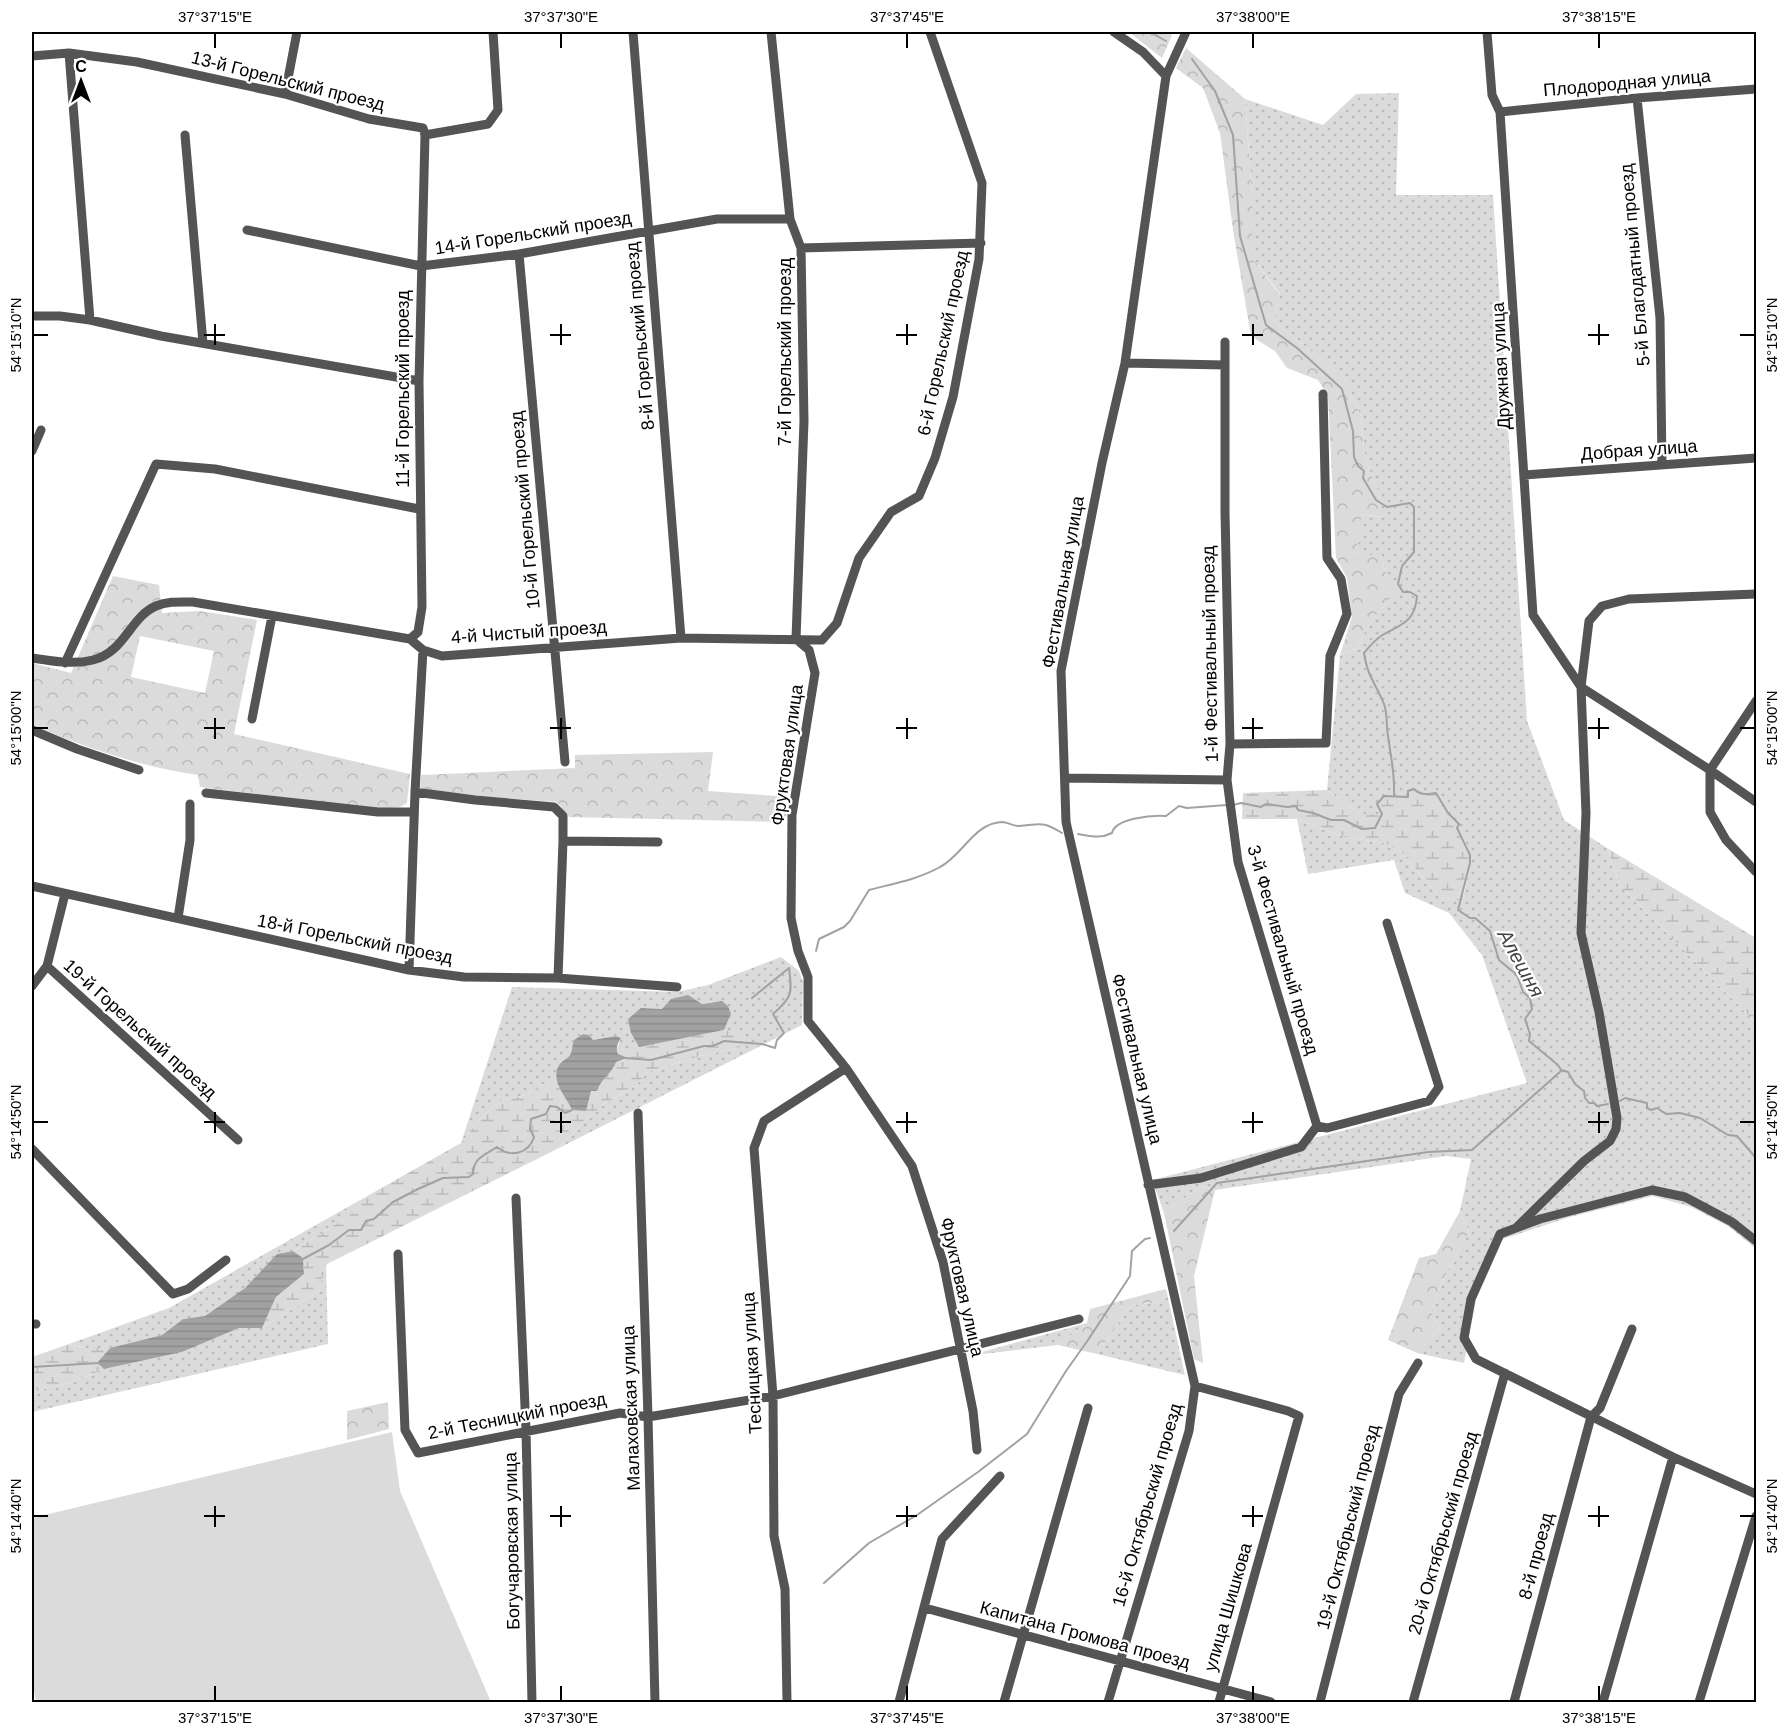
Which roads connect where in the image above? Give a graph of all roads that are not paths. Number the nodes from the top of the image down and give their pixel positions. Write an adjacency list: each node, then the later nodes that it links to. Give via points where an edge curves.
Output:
1 (297, 32): 13 (street)
2 (493, 32): 17 (street, via 498,110 488,124)
3 (633, 32): 20 (street, 8-й Горельский проезд)
4 (771, 32): 18 (street, 7-й Горельский проезд)
5 (930, 32): 21 (street, 6-й Горельский проезд, via 982,183)
6 (1114, 32): 11 (street, via 1143,52)
7 (1186, 32): 11 (street, Фестивальная улица)
8 (1487, 32): 15 (street, Дружная улица, via 1492,95)
9 (69, 53): 10 (street, 13-й Горельский проезд); 13 (street, 13-й Горельский проезд, via 137,62); 26 (street)
10 (32, 56)
11 (1166, 76): 29 (street, Фестивальная улица)
12 (1756, 89): 14 (street, Плодородная улица)
13 (285, 94): 17 (street, 13-й Горельский проезд, via 369,119 423,128)
14 (1637, 98): 15 (street, Плодородная улица); 36 (street, 5-й Благодатный проезд, via 1660,318)
15 (1500, 112): 37 (street, Дружная улица)
16 (185, 135): 28 (street)
17 (425, 135): 24 (street, 11-й Горельский проезд)
18 (790, 219): 20 (street, 14-й Горельский проезд, via 717,219); 22 (street, 7-й Горельский проезд)
19 (247, 230): 24 (street, 14-й Горельский проезд)
20 (648, 231): 23 (street, 14-й Горельский проезд); 41 (street, 8-й Горельский проезд)
21 (981, 243): 22 (street); 43 (street, 6-й Горельский проезд, via 953,397 919,496 891,512 859,558 837,623 822,640)
22 (801, 248): 43 (street, 7-й Горельский проезд, via 804,421)
23 (519, 254): 24 (street, 14-й Горельский проезд); 44 (street, 10-й Горельский проезд)
24 (421, 266): 31 (street, 11-й Горельский проезд)
25 (32, 316): 26 (street)
26 (90, 320): 28 (street)
27 (1225, 342): 30 (street, 1-й Фестивальный проезд)
28 (203, 344): 31 (street)
29 (1125, 363): 30 (street); 56 (street, Фестивальная улица, via 1061,671)
30 (1225, 365): 52 (street, 1-й Фестивальный проезд)
31 (419, 381): 38 (street, 11-й Горельский проезд)
32 (1323, 394): 52 (street, via 1327,558 1341,579 1347,614 1330,656 1326,743)
33 (41, 430): 34 (street)
34 (32, 451)
35 (1756, 458): 36 (street, Добрая улица)
36 (1662, 465): 37 (street, Добрая улица)
37 (1524, 475): 48 (street, Дружная улица, via 1533,615)
38 (419, 509): 42 (street, 11-й Горельский проезд, via 422,607 418,632); 47 (street, via 215,469 156,464)
39 (1756, 594): 48 (street, via 1629,599 1602,606 1589,621)
40 (272, 616): 42 (street); 47 (street, via 193,603 155,606 107,654); 50 (street)
41 (681, 638): 43 (street, 4-й Чистый проезд); 44 (street, 4-й Чистый проезд)
42 (410, 639): 45 (street)
43 (796, 639): 75 (street, Фруктовая улица, via 809,650 815,673 792,815 790,918 808,977 808,1021)
44 (554, 647): 45 (street, 4-й Чистый проезд, via 442,656); 53 (street, 10-й Горельский проезд)
45 (423, 650): 58 (street)
46 (32, 658): 47 (street)
47 (64, 663)
48 (1581, 687): 55 (street); 82 (street, via 1586,813 1581,933 1599,1012 1616,1129 1610,1141)
49 (1756, 701): 55 (street)
50 (252, 719)
51 (32, 730): 54 (street)
52 (1230, 744): 57 (street, 1-й Фестивальный проезд)
53 (565, 762)
54 (139, 770)
55 (1710, 770): 60 (street); 65 (street, via 1710,812 1726,840)
56 (1065, 778): 57 (street, 1-й Фестивальный проезд); 80 (street, Фестивальная улица, via 1066,822)
57 (1227, 780): 77 (street, 3-й Фестивальный проезд, via 1238,862)
58 (415, 792): 62 (street); 63 (street, via 554,807 562,816)
59 (206, 793): 62 (street, via 378,812)
60 (1756, 802)
61 (190, 804): 68 (street, via 190,840)
62 (414, 812): 71 (street)
63 (563, 841): 64 (street); 72 (street)
64 (658, 842)
65 (1756, 872)
66 (32, 886): 67 (street, 18-й Горельский проезд)
67 (65, 894): 68 (street, 18-й Горельский проезд); 70 (street)
68 (178, 918): 71 (street, 18-й Горельский проезд)
69 (1387, 923): 77 (street, via 1439,1087 1429,1101 1327,1128)
70 (47, 966): 73 (street); 78 (street, 19-й Горельский проезд)
71 (409, 970): 72 (street, 18-й Горельский проезд, via 464,977)
72 (558, 978): 74 (street, 18-й Горельский проезд)
73 (32, 986)
74 (677, 987)
75 (846, 1068): 88 (street, Фруктовая улица, via 912,1166 943,1262); 92 (street, Тесницкая улица, via 764,1121 754,1148)
76 (638, 1113): 94 (street, Малаховская улица)
77 (1317, 1126): 80 (street, via 1301,1147 1201,1178)
78 (237, 1140)
79 (32, 1149): 85 (street, via 173,1294 188,1289)
80 (1148, 1185): 91 (street, Фестивальная улица)
81 (516, 1198): 96 (street, Богучаровская улица)
82 (1516, 1228): 83 (street, via 1652,1190 1685,1197 1732,1222); 90 (street, via 1500,1234 1471,1299 1464,1338 1476,1359)
83 (1756, 1241)
84 (398, 1254): 96 (street, 2-й Тесницкий проезд, via 405,1430 418,1453)
85 (226, 1260)
86 (1079, 1319): 88 (street, 2-й Тесницкий проезд)
87 (1632, 1329): 95 (street, 8-й проезд, via 1600,1408)
88 (961, 1350): 92 (street, 2-й Тесницкий проезд); 97 (street, Фруктовая улица)
89 (1418, 1363): 114 (street, 19-й Октябрьский проезд, via 1400,1394)
90 (1505, 1373): 95 (street); 115 (street, 20-й Октябрьский проезд)
91 (1195, 1386): 104 (street, 16-й Октябрьский проезд, via 1189,1431); 105 (street, улица Шишкова, via 1299,1416)
92 (772, 1396): 94 (street, 2-й Тесницкий проезд); 108 (street, Тесницкая улица, via 774,1536 785,1589)
93 (1088, 1408): 103 (street)
94 (648, 1417): 96 (street, 2-й Тесницкий проезд, via 621,1413); 107 (street, Малаховская улица)
95 (1591, 1417): 98 (street); 116 (street, 8-й проезд)
96 (526, 1430): 106 (street, Богучаровская улица)
97 (977, 1450)
98 (1674, 1457): 100 (street); 117 (street)
99 (1000, 1476): 102 (street, via 942,1539)
100 (1756, 1494)
101 (1756, 1516): 118 (street)
102 (925, 1608): 103 (street, Капитана Громова проезд); 109 (street)
103 (1022, 1635): 104 (street, Капитана Громова проезд); 110 (street)
104 (1119, 1663): 105 (street, Капитана Громова проезд); 111 (street, 16-й Октябрьский проезд)
105 (1222, 1690): 112 (street, улица Шишкова); 113 (street, Капитана Громова проезд)
106 (532, 1702)
107 (655, 1702)
108 (787, 1702)
109 (899, 1702)
110 (1004, 1702)
111 (1108, 1702)
112 (1219, 1702)
113 (1271, 1702)
114 (1320, 1702)
115 (1413, 1702)
116 (1514, 1702)
117 (1603, 1702)
118 (1699, 1702)

